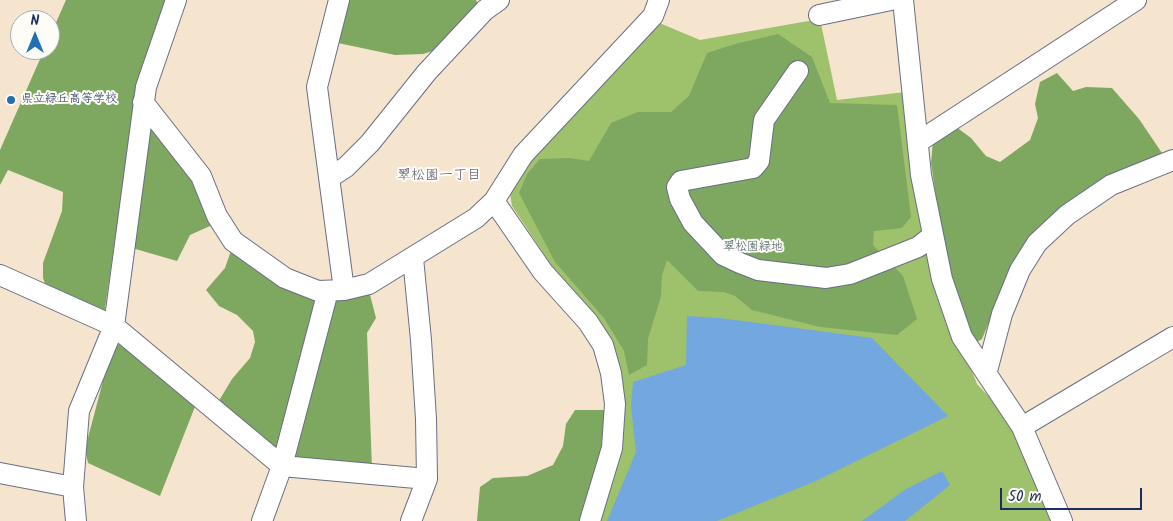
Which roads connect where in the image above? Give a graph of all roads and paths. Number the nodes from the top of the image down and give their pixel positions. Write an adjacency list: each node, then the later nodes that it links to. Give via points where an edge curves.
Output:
1 (176, 0): 10 (street, via 146,87)
2 (339, 0): 13 (street, via 317,87)
3 (499, 0): 13 (street, via 485,10 427,72 370,143 346,167)
4 (660, 0): 14 (street, via 653,16 523,155)
5 (892, 0): 8 (street)
6 (904, 0): 11 (street)
7 (1136, 0): 11 (street)
8 (819, 15)
9 (798, 72): 15 (street, via 764,120 760,161 753,168 681,181 677,186 680,199 693,222 724,255 740,263 758,270 826,278 850,274 918,248)
10 (144, 102): 18 (street, via 201,176 217,216 233,242 285,278 318,291); 19 (street)
11 (918, 142): 15 (street)
12 (1173, 160): 21 (street, via 1111,185 1067,215 1037,243 1020,270 1002,314)
13 (329, 178): 18 (street)
14 (494, 201): 16 (street, via 476,218); 30 (street, via 543,272 588,322 603,345 615,404 612,448)
15 (932, 236): 21 (street, via 942,279 962,337)
16 (413, 258): 18 (street, via 369,284); 25 (street, via 421,340)
17 (0, 275): 19 (street)
18 (336, 291): 23 (street)
19 (114, 326): 23 (street); 26 (street, via 79,411)
20 (1173, 337): 22 (street)
21 (987, 371): 22 (street)
22 (1022, 427): 31 (street)
23 (282, 466): 25 (street); 28 (street)
24 (0, 473): 26 (street)
25 (427, 479): 29 (street)
26 (73, 487): 27 (street)
27 (76, 521)
28 (262, 521)
29 (411, 521)
30 (590, 521)
31 (1062, 521)

